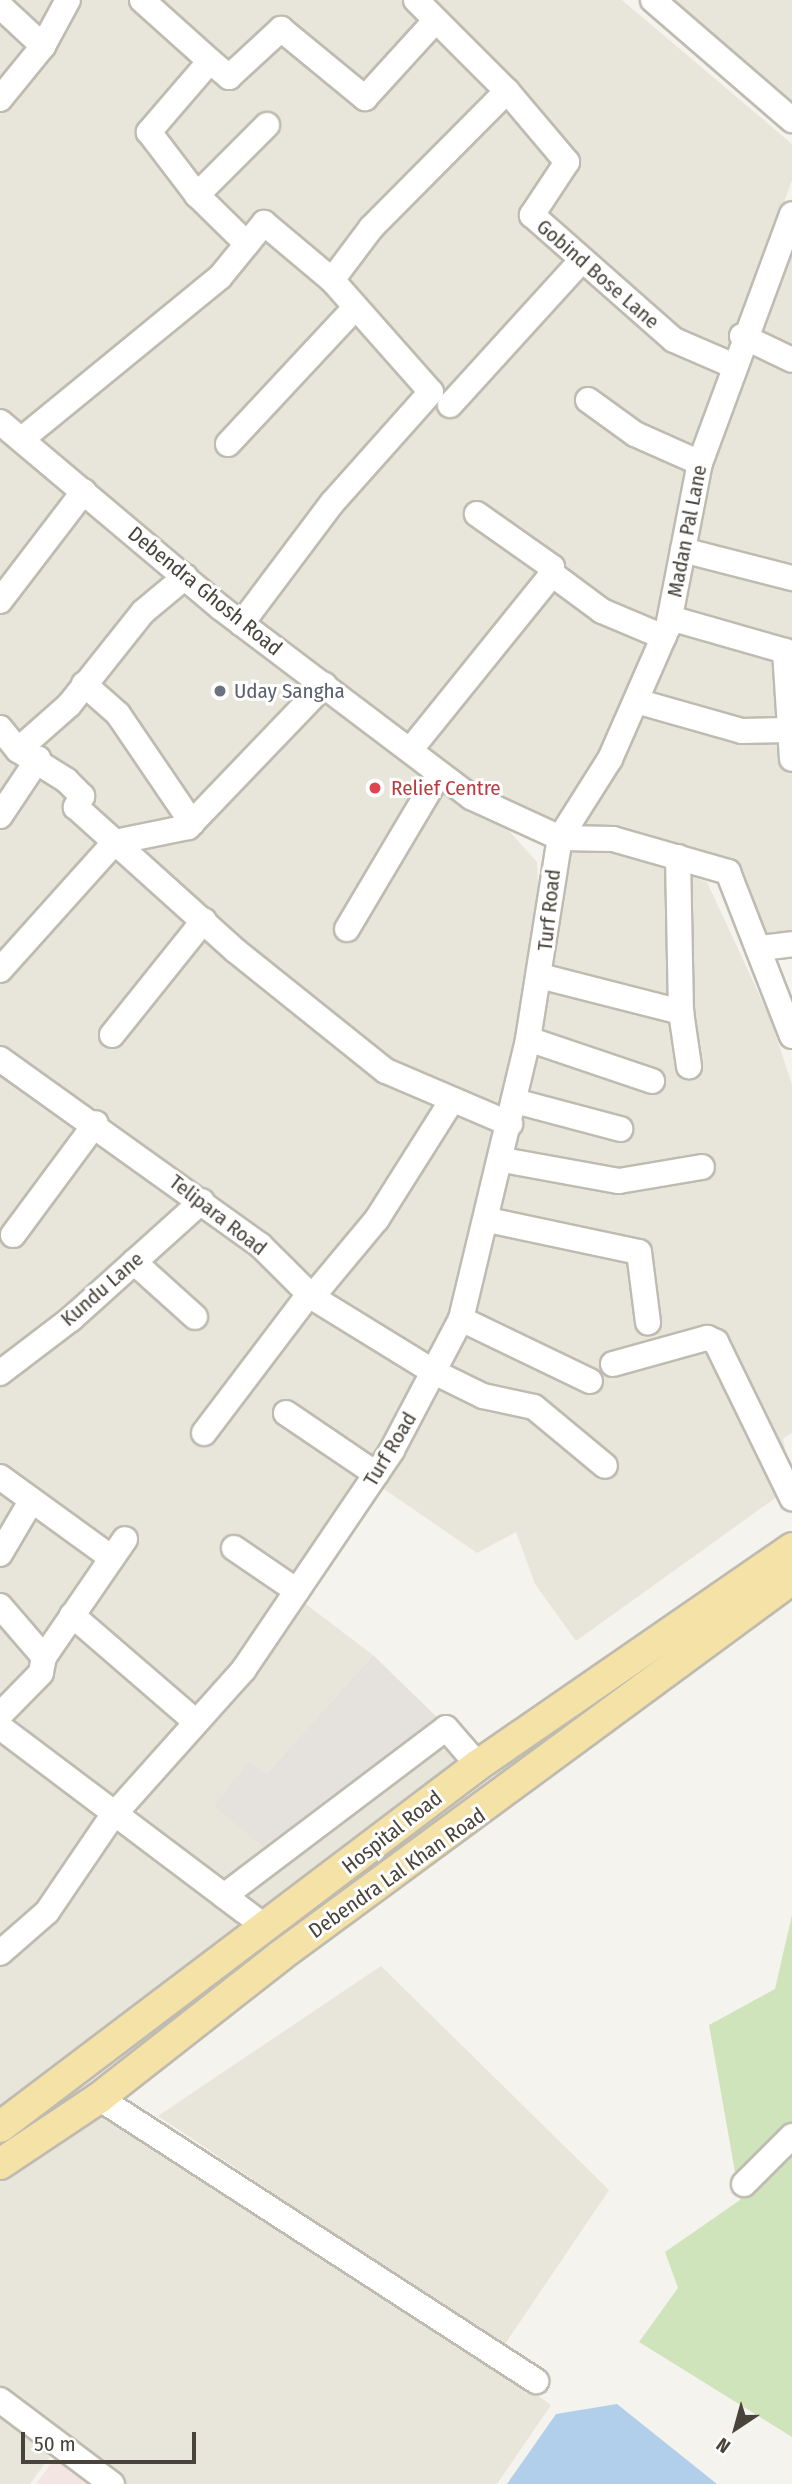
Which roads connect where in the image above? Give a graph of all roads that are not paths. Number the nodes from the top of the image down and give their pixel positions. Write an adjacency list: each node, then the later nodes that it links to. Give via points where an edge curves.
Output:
1 (68, 0): 7 (street)
2 (142, 0): 8 (street)
3 (416, 0): 6 (street, Gobind Bose Lane)
4 (664, 4): 11 (street)
5 (0, 6): 7 (street)
6 (436, 20): 8 (street, via 365,98 281,29 229,78); 9 (street, Gobind Bose Lane)
7 (43, 46): 10 (street)
8 (210, 61): 13 (street, via 149,132)
9 (507, 91): 16 (street, Gobind Bose Lane, via 567,162 532,215); 17 (street, via 371,228)
10 (0, 99)
11 (792, 120)
12 (267, 125): 13 (street)
13 (197, 195): 15 (street)
14 (792, 214): 19 (street, Madan Pal Lane)
15 (247, 244): 17 (street, via 264,223); 25 (street, via 220,277)
16 (581, 261): 21 (street, Gobind Bose Lane, via 674,340); 23 (street)
17 (332, 280): 18 (street)
18 (354, 309): 26 (street); 35 (street, via 431,392 332,503)
19 (742, 336): 20 (street); 21 (street, Madan Pal Lane)
20 (792, 360)
21 (732, 365): 27 (street, Madan Pal Lane)
22 (588, 400): 27 (street, via 635,434)
23 (450, 405)
24 (0, 422): 25 (street, Debendra Ghosh Road)
25 (22, 439): 28 (street, Debendra Ghosh Road)
26 (228, 443)
27 (700, 463): 30 (street, Madan Pal Lane)
28 (84, 491): 32 (street, Debendra Ghosh Road); 34 (street)
29 (477, 514): 31 (street, via 552,567)
30 (683, 550): 33 (street); 36 (street, Madan Pal Lane)
31 (552, 574): 36 (street, via 602,611); 43 (street)
32 (185, 577): 35 (street, Debendra Ghosh Road); 38 (street, via 143,612)
33 (792, 578)
34 (0, 601)
35 (242, 624): 39 (street, Debendra Ghosh Road)
36 (667, 627): 37 (street, via 785,651); 40 (street, Madan Pal Lane)
37 (788, 677): 42 (street)
38 (84, 684): 44 (street); 48 (street, via 155,762)
39 (324, 685): 43 (street, Debendra Ghosh Road); 48 (street)
40 (636, 701): 42 (street, via 742,731); 49 (street, Madan Pal Lane, via 610,759)
41 (0, 728): 44 (street)
42 (787, 730): 45 (street)
43 (411, 749): 46 (street, Debendra Ghosh Road)
44 (28, 754): 47 (street); 50 (street, via 82,796 76,807)
45 (792, 759)
46 (439, 774): 49 (street, Debendra Ghosh Road); 53 (street)
47 (0, 816)
48 (192, 823): 50 (street)
49 (560, 838): 51 (street, via 613,839); 57 (street, Turf Road)
50 (115, 842): 52 (street); 56 (street)
51 (678, 857): 55 (street, via 728,872); 58 (street)
52 (204, 920): 59 (street); 65 (street, via 386,1072)
53 (347, 929)
54 (792, 944): 55 (street)
55 (761, 948): 60 (street)
56 (0, 970)
57 (540, 976): 58 (street); 61 (street, Turf Road)
58 (681, 1013): 63 (street)
59 (112, 1035)
60 (792, 1036)
61 (528, 1039): 64 (street); 66 (street, Turf Road)
62 (0, 1059): 67 (street, Telipara Road)
63 (689, 1066)
64 (652, 1081)
65 (452, 1102): 66 (street); 75 (street, via 377,1219)
66 (512, 1112): 68 (street); 69 (street, Turf Road)
67 (96, 1123): 71 (street, Telipara Road); 73 (street)
68 (620, 1129)
69 (503, 1160): 70 (street, via 619,1181); 72 (street, Turf Road)
70 (702, 1167)
71 (202, 1201): 74 (street, Kundu Lane); 75 (street, Telipara Road)
72 (488, 1220): 77 (street, Turf Road); 78 (street, via 639,1252)
73 (13, 1235)
74 (134, 1262): 76 (street); 81 (street, Kundu Lane)
75 (311, 1296): 80 (street, Telipara Road); 84 (street)
76 (195, 1317)
77 (461, 1318): 80 (street, Turf Road); 82 (street)
78 (648, 1322)
79 (613, 1364): 88 (street, via 707,1338 716,1342)
80 (433, 1372): 85 (street, Telipara Road, via 483,1396 534,1407); 86 (street, Turf Road)
81 (0, 1373)
82 (590, 1381)
83 (286, 1413): 86 (street)
84 (204, 1433)
85 (605, 1466)
86 (376, 1474): 94 (street, Turf Road)
87 (0, 1476): 89 (street)
88 (792, 1498)
89 (30, 1503): 92 (street); 96 (street, via 119,1549)
90 (234, 1548): 94 (street)
91 (792, 1548): 101 (main road, Hospital Road)
92 (0, 1554)
93 (792, 1579): 106 (main road, Debendra Lal Khan Road, via 280,1956)
94 (297, 1591): 99 (street, Turf Road, via 244,1669)
95 (0, 1606): 97 (street)
96 (72, 1615): 97 (street); 99 (street)
97 (44, 1657): 98 (street, via 41,1673)
98 (0, 1715)
99 (196, 1722): 102 (street, Turf Road)
100 (0, 1727): 102 (street)
101 (478, 1765): 103 (street, via 446,1728); 104 (main road, Hospital Road)
102 (115, 1814): 103 (street); 105 (street, Turf Road, via 47,1912)
103 (224, 1896): 104 (street)
104 (267, 1928): 107 (main road, Hospital Road)
105 (0, 1953)
106 (99, 2098): 109 (main road, Debendra Lal Khan Road); 111 (street)
107 (0, 2127)
108 (792, 2136): 110 (street)
109 (0, 2164)
110 (744, 2184)
111 (536, 2381)
112 (0, 2400): 113 (street)
113 (112, 2484)

